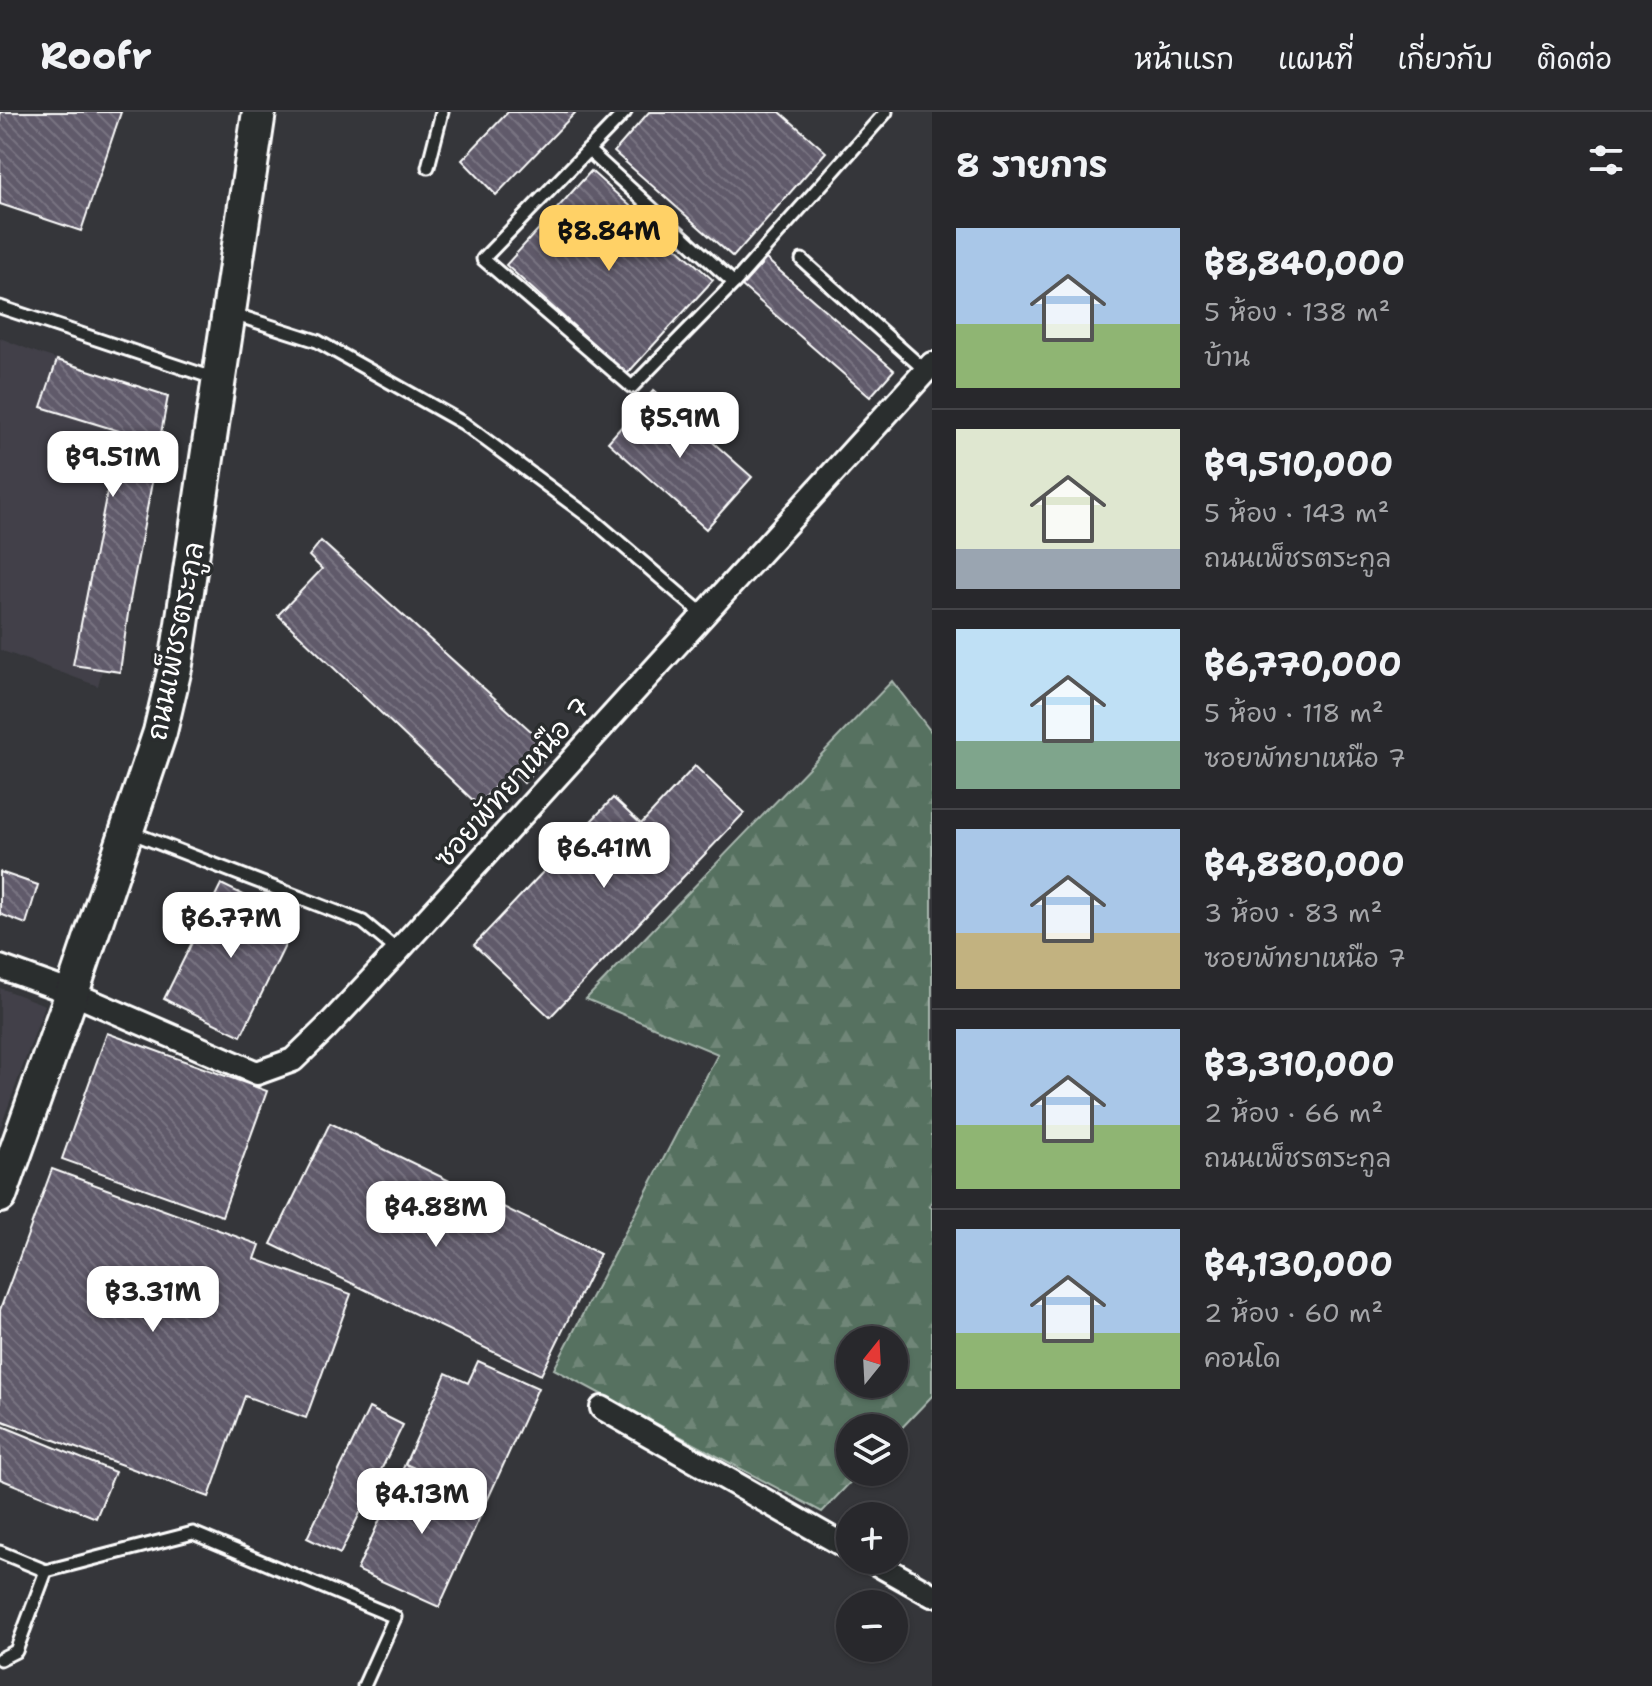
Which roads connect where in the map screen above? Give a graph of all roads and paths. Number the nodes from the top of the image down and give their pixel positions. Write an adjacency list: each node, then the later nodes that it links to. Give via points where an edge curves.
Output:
1 (259, 112): 10 (street, ถนนเพ็ชรตระกูล)
2 (442, 112): 6 (lane)
3 (625, 112): 5 (lane)
4 (886, 112): 8 (lane)
5 (588, 150): 8 (lane); 8 (lane, via 483,259 632,387)
6 (428, 167)
7 (802, 260): 11 (lane)
8 (734, 283)
9 (0, 307): 12 (lane)
10 (229, 313): 12 (street, ถนนเพ็ชรตระกูล); 13 (lane, via 317,341 463,423 592,519)
11 (929, 367): 13 (street, ซอยพัทยาเหนือ 7)
12 (218, 380): 14 (street, ถนนเพ็ชรตระกูล, via 176,664)
13 (705, 616): 15 (street, ซอยพัทยาเหนือ 7)
14 (127, 831): 15 (lane, via 363,922); 17 (street, ถนนเพ็ชรตระกูล)
15 (398, 951): 17 (street, ซอยพัทยาเหนือ 7, via 293,1060 257,1073)
16 (0, 967): 17 (street, ซอยพัทยาเหนือ 7)
17 (72, 993): 18 (street, ถนนเพ็ชรตระกูล)
18 (0, 1196)
19 (602, 1408): 20 (street)
20 (836, 1541)
21 (0, 1552): 22 (lane)
22 (46, 1571): 25 (lane, via 16,1651); 26 (lane, via 193,1533 395,1617)
23 (895, 1574): 24 (street)
24 (932, 1595)
25 (0, 1659)
26 (364, 1686)

